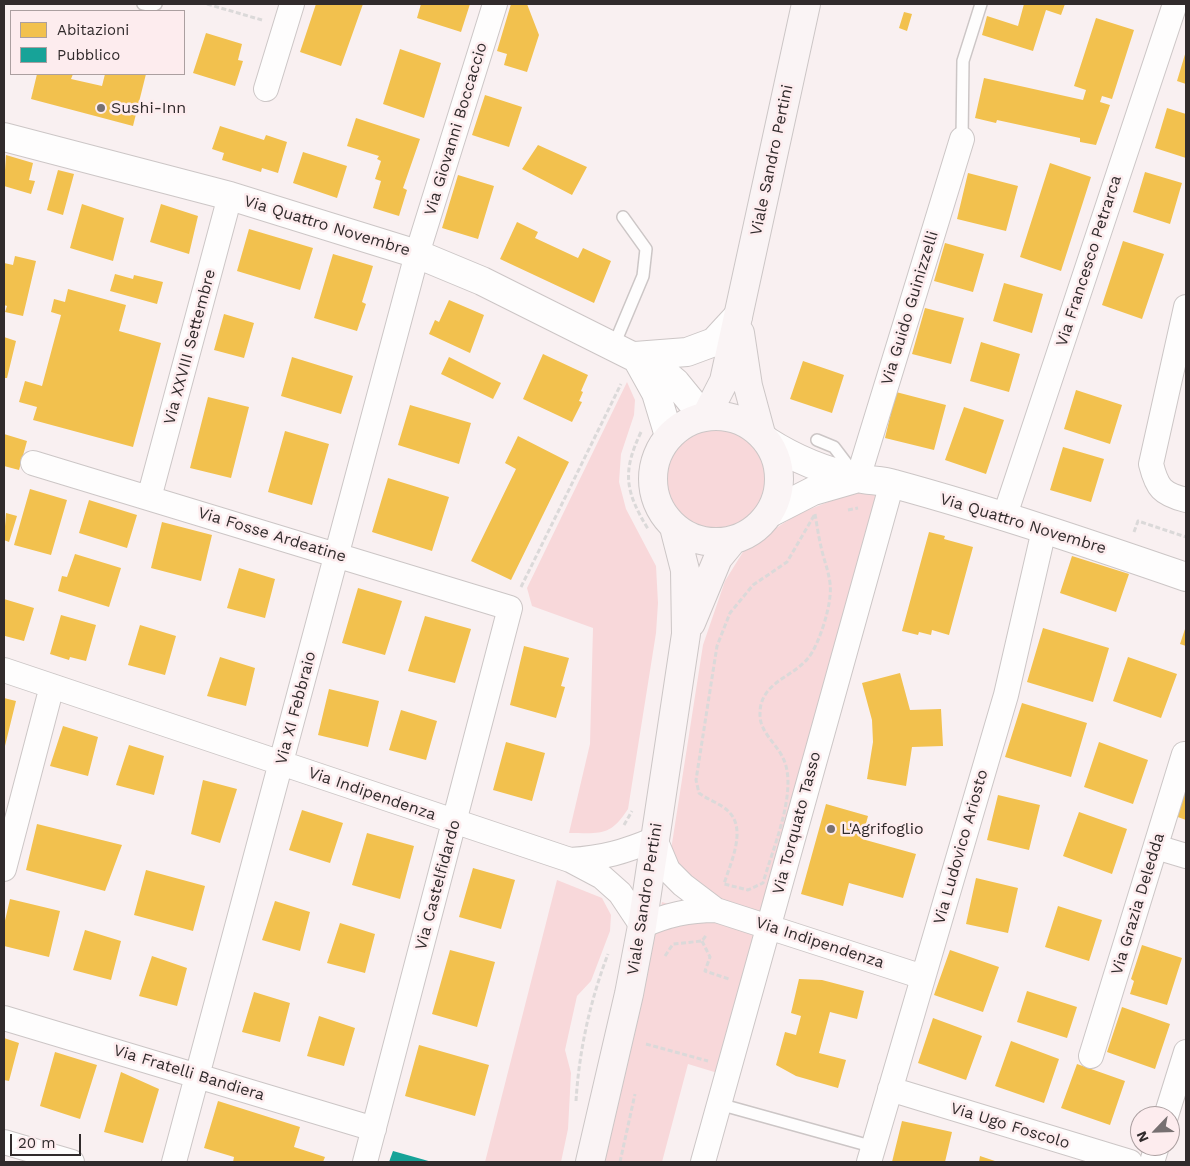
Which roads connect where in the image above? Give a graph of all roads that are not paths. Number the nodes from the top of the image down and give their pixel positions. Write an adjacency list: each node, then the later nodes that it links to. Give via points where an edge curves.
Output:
1 (143, 4): 2 (lane)
2 (156, 4)
3 (292, 4): 8 (street)
4 (495, 4): 13 (street, Via Giovanni Boccaccio)
5 (806, 4): 15 (main road, Viale Sandro Pertini)
6 (981, 4): 10 (lane, via 963,61)
7 (1175, 4): 27 (street, Via Francesco Petrarca)
8 (266, 89)
9 (4, 137): 11 (street, Via Quattro Novembre)
10 (962, 139): 22 (street, Via Guido Guinizzelli)
11 (230, 196): 13 (street, Via Quattro Novembre); 24 (street, Via XXVIII Settembre)
12 (623, 217): 16 (lane, via 646,249 643,276)
13 (417, 254): 16 (street, Via Quattro Novembre, via 482,281); 31 (street, Via XI Febbraio)
14 (1186, 307): 25 (street, via 1151,464 1156,484 1170,496)
15 (738, 316): 16 (street, via 714,342 687,352); 17 (main road, Viale Sandro Pertini, via 724,381); 19 (main road, Viale Sandro Pertini, via 748,386)
16 (624, 351): 17 (street, Via Quattro Novembre, via 662,371); 18 (street, via 656,393)
17 (705, 416): 18 (main road, Viale Sandro Pertini, via 684,424); 19 (main road, Viale Sandro Pertini, via 726,416 745,422)
18 (669, 436): 29 (main road, Viale Sandro Pertini, via 657,458 652,482)
19 (764, 437): 22 (street, Via Quattro Novembre, via 812,466); 26 (main road, Viale Sandro Pertini, via 776,457 780,476 778,495)
20 (816, 440): 22 (lane, via 834,447)
21 (33, 463): 24 (street, Via Fosse Ardeatine)
22 (858, 478): 23 (street, Via Quattro Novembre); 26 (street, via 812,491)
23 (892, 483): 27 (street, Via Quattro Novembre); 47 (street, Via Torquato Tasso)
24 (149, 498): 31 (street, Via Fosse Ardeatine)
25 (1186, 500)
26 (770, 513): 30 (main road, Viale Sandro Pertini, via 754,531)
27 (1004, 518): 28 (street, Via Quattro Novembre)
28 (1044, 530): 32 (street, Via Quattro Novembre); 48 (street, Via Ludovico Ariosto, via 1006,695)
29 (663, 532): 30 (main road, Viale Sandro Pertini, via 711,543); 34 (main road, Viale Sandro Pertini, via 685,570)
30 (732, 541): 34 (main road, Viale Sandro Pertini, via 718,558)
31 (337, 555): 33 (street, Via Fosse Ardeatine); 38 (street, Via XI Febbraio)
32 (1186, 577)
33 (510, 608): 39 (street, Via Castelfidardo)
34 (686, 634): 40 (main road, Viale Sandro Pertini)
35 (4, 670): 36 (street, Via Indipendenza)
36 (52, 686): 38 (street, Via Indipendenza); 44 (street)
37 (1186, 754): 41 (street, Via Grazia Deledda)
38 (281, 763): 39 (street, Via Indipendenza); 52 (street, Via XI Febbraio)
39 (454, 821): 43 (street, Via Indipendenza); 56 (street, Via Castelfidardo)
40 (655, 839): 43 (street, Via Indipendenza, via 603,858); 45 (street, Via Indipendenza, via 668,870); 46 (main road, Viale Sandro Pertini)
41 (1156, 847): 42 (street); 51 (street, Via Grazia Deledda)
42 (1186, 856)
43 (570, 860): 46 (street, Via Indipendenza, via 602,877 620,893)
44 (4, 869)
45 (716, 910): 46 (street, Via Indipendenza, via 691,910 664,916); 47 (street, Via Indipendenza)
46 (642, 926): 62 (main road, Viale Sandro Pertini)
47 (768, 927): 48 (street, Via Indipendenza); 54 (street, Via Torquato Tasso)
48 (923, 977): 53 (street, Via Ludovico Ariosto)
49 (4, 1018): 52 (street, Via Fratelli Bandiera)
50 (1186, 1052): 55 (street)
51 (1092, 1056)
52 (198, 1076): 56 (street, Via Fratelli Bandiera); 60 (street, Via XI Febbraio)
53 (890, 1089): 58 (street, Via Ludovico Ariosto); 64 (street, Via Ugo Foscolo)
54 (719, 1104): 58 (lane); 63 (street, Via Torquato Tasso)
55 (1169, 1106)
56 (374, 1128): 61 (street, Via Castelfidardo)
57 (4, 1142): 59 (street)
58 (871, 1155)
59 (72, 1162)
60 (174, 1162)
61 (365, 1162)
62 (590, 1162)
63 (704, 1162)
64 (1130, 1162)

